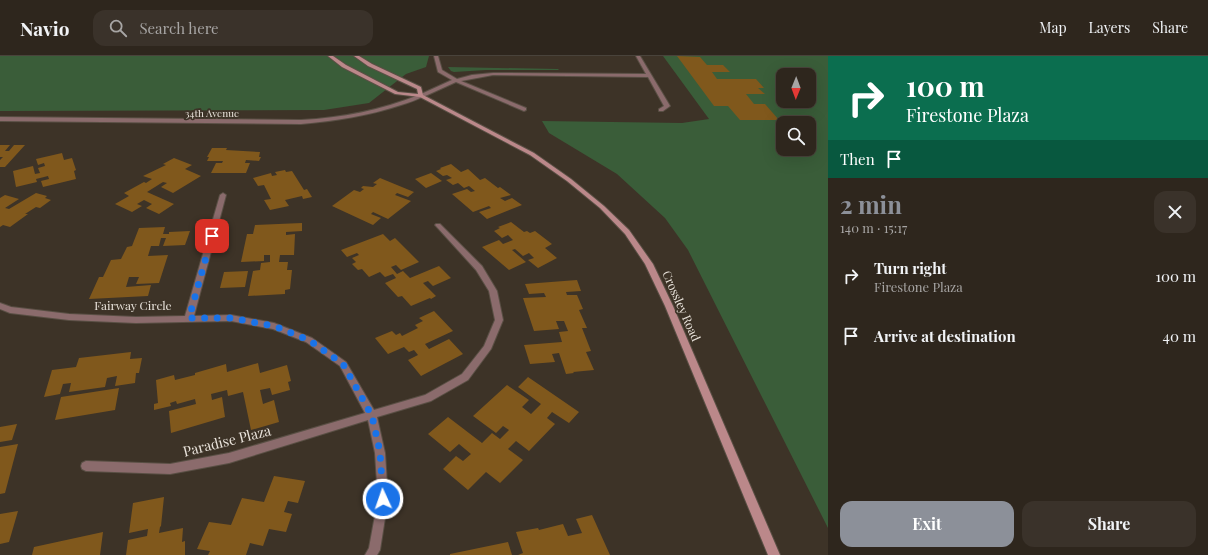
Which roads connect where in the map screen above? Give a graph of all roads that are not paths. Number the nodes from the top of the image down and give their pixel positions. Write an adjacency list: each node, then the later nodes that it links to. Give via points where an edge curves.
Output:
1 (330, 56): 7 (street, via 397,93)
2 (356, 56): 7 (street, via 419,88)
3 (436, 56): 6 (street, via 440,71)
4 (638, 56): 5 (street)
5 (650, 76): 6 (street, 34th Avenue, via 493,74); 9 (street, via 667,106)
6 (455, 80): 7 (street, 34th Avenue); 8 (street)
7 (421, 96): 10 (street, 34th Avenue, via 396,107 352,118 315,121); 18 (street, Crossley Road, via 532,154 602,207 627,232 649,264 670,306)
8 (524, 109)
9 (661, 110)
10 (0, 119)
11 (223, 195): 14 (street)
12 (438, 225): 15 (street, Paradise Plaza, via 479,268 493,291 500,320 488,347 465,377 428,398)
13 (0, 306): 14 (street, Fairway Circle, via 10,310 69,316 136,320)
14 (189, 318): 15 (street, Fairway Circle, via 231,318 274,326 309,340 343,364)
15 (372, 416): 16 (street, Paradise Plaza, via 229,458 170,469); 17 (street, Fairway Circle, via 380,452 383,499)
16 (86, 466)
17 (371, 555)
18 (774, 555)

